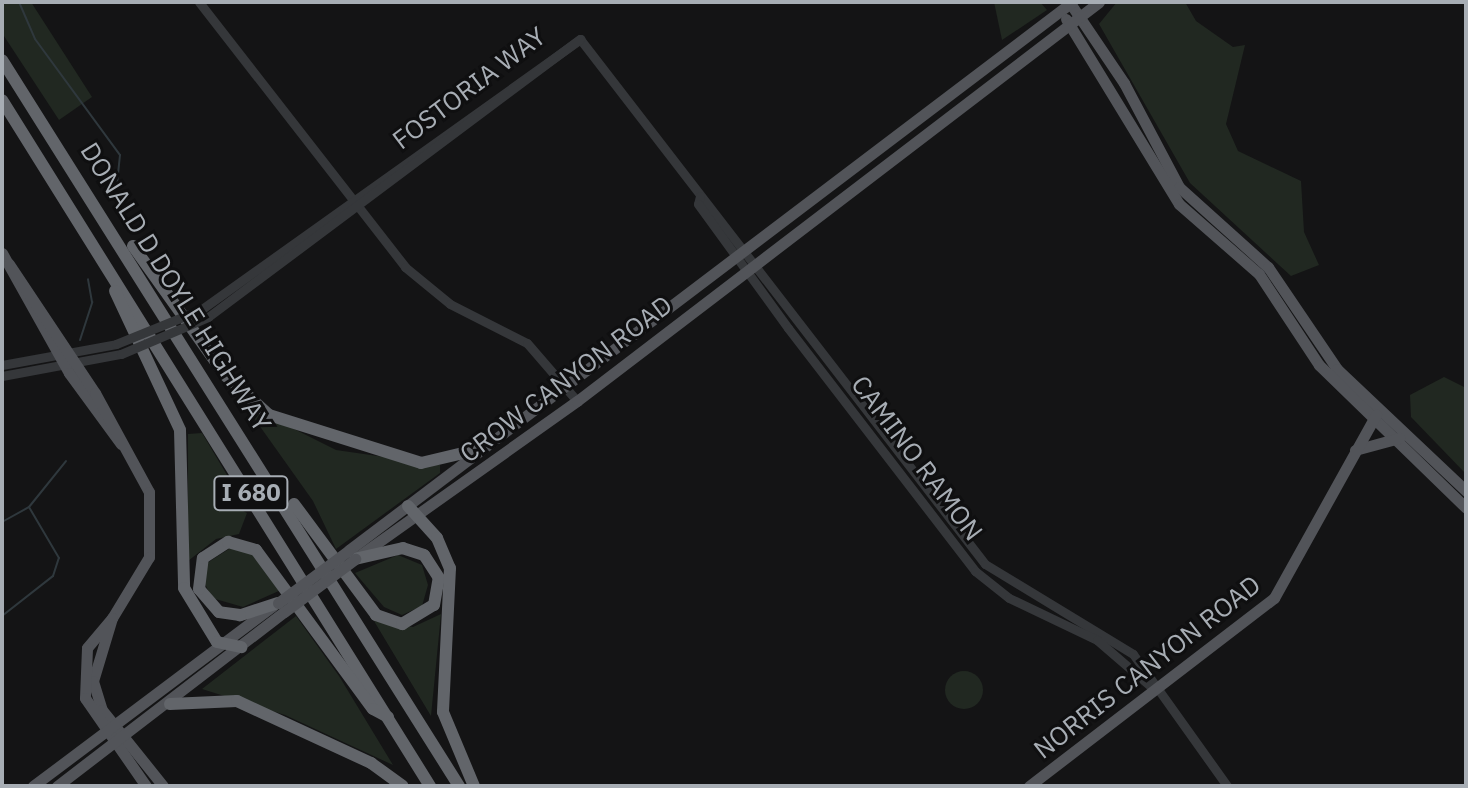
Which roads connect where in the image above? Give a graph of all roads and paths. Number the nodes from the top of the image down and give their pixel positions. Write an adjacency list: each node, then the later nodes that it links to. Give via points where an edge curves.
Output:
1 (199, 2): 10 (street)
2 (1099, 2): 4 (main road, CROW CANYON ROAD)
3 (1067, 5): 4 (main road); 5 (main road); 11 (main road, CROW CANYON ROAD)
4 (1080, 16): 5 (main road, CROW CANYON ROAD); 22 (main road, via 1124,83 1166,171 1268,267 1337,369)
5 (1069, 24): 13 (main road, CROW CANYON ROAD); 22 (main road, via 1163,184 1259,274 1319,365)
6 (580, 39): 10 (street, FOSTORIA WAY); 11 (street, CAMINO RAMON, via 700,196 698,204)
7 (2, 60): 9 (highway, DONALD D DOYLE HIGHWAY / I 680)
8 (2, 100): 14 (highway, DONALD D DOYLE HIGHWAY / I 680)
9 (75, 166): 25 (highway, DONALD D DOYLE HIGHWAY / I 680); 27 (highway, via 225,375 258,408 421,463)
10 (356, 206): 15 (street, FOSTORIA WAY); 19 (street, via 430,291 524,342)
11 (742, 252): 13 (street, CAMINO RAMON); 19 (main road, CROW CANYON ROAD)
12 (2, 253): 16 (main road)
13 (751, 266): 20 (main road, CROW CANYON ROAD); 36 (street, CAMINO RAMON, via 985,564 1020,591 1114,637)
14 (109, 268): 34 (highway, via 177,417 184,588); 38 (highway, DONALD D DOYLE HIGHWAY / I 680)
15 (205, 313): 16 (street, FOSTORIA WAY, bridge); 16 (street, FOSTORIA WAY, bridge, via 121,354)
16 (66, 358): 17 (street); 18 (street); 21 (main road); 23 (main road)
17 (2, 365)
18 (2, 376)
19 (565, 387): 20 (street); 27 (main road, CROW CANYON ROAD)
20 (577, 401): 31 (main road, CROW CANYON ROAD)
21 (93, 409): 23 (main road); 26 (main road)
22 (1376, 414): 24 (main road); 28 (main road, NORRIS CANYON ROAD); 29 (main road)
23 (116, 427): 26 (main road)
24 (1399, 438): 28 (main road); 30 (main road)
25 (245, 439): 32 (highway, via 376,615 412,622 434,605 439,578 424,555 403,548); 47 (highway, DONALD D DOYLE HIGHWAY / I 680)
26 (121, 444): 39 (main road, via 149,492 154,531 145,567 112,618 91,639 83,674 88,706)
27 (476, 450): 31 (main road, CROW CANYON ROAD)
28 (1354, 451): 36 (main road, NORRIS CANYON ROAD, via 1290,580 1259,612)
29 (1466, 491)
30 (1466, 508)
31 (413, 510): 32 (main road, CROW CANYON ROAD); 48 (highway, via 450,568 443,712)
32 (352, 554): 33 (main road, CROW CANYON ROAD, bridge)
33 (281, 607): 34 (main road, CROW CANYON ROAD); 35 (main road, CROW CANYON ROAD); 38 (highway, via 240,615 219,612 199,589 203,558 228,542 256,550 373,709)
34 (220, 645): 35 (highway); 39 (main road, CROW CANYON ROAD)
35 (241, 647): 37 (main road, CROW CANYON ROAD)
36 (1155, 690): 49 (main road, NORRIS CANYON ROAD); 50 (street, CAMINO RAMON)
37 (170, 704): 40 (main road, CROW CANYON ROAD); 45 (highway, via 237,701 371,763)
38 (391, 719): 46 (highway, DONALD D DOYLE HIGHWAY / I 680)
39 (109, 731): 40 (main road); 41 (main road, CROW CANYON ROAD)
40 (118, 743): 42 (main road, CROW CANYON ROAD); 43 (main road); 44 (main road)
41 (33, 786)
42 (57, 786)
43 (146, 786)
44 (163, 786)
45 (403, 786)
46 (430, 786)
47 (459, 786)
48 (474, 786)
49 (1029, 786)
50 (1227, 786)

